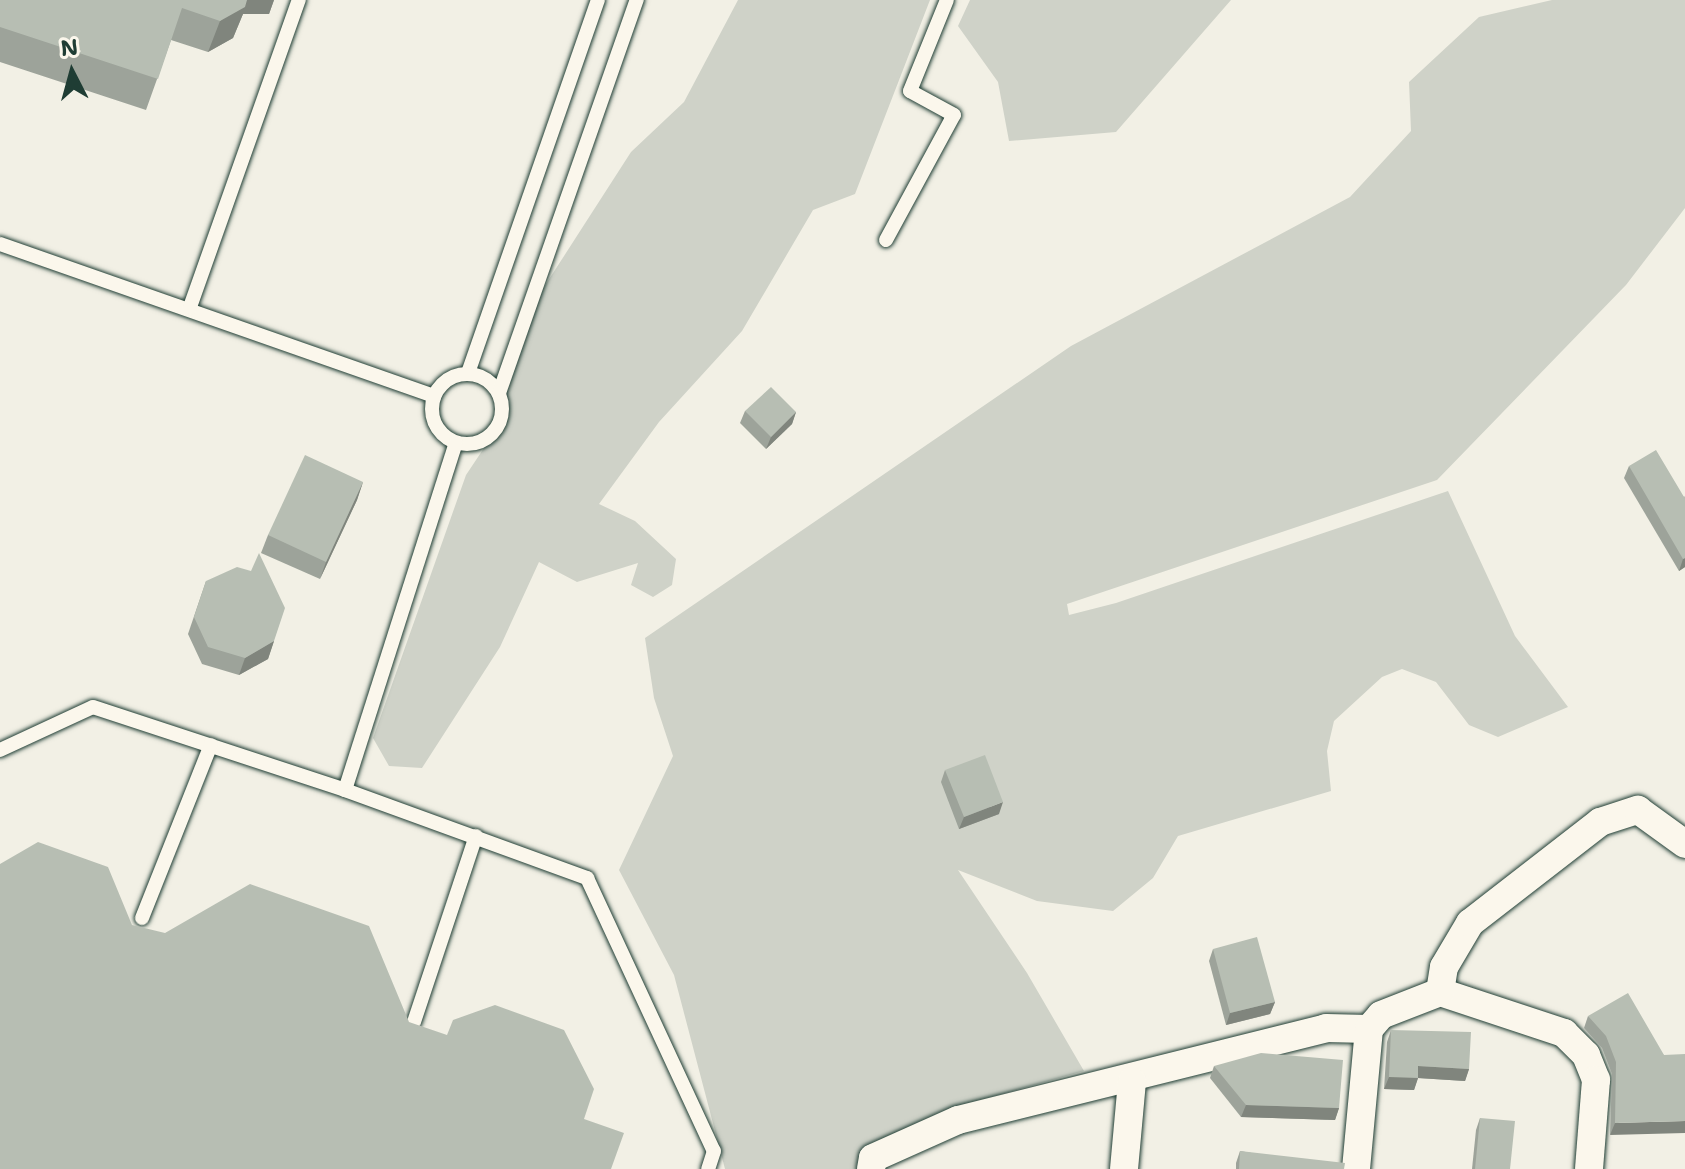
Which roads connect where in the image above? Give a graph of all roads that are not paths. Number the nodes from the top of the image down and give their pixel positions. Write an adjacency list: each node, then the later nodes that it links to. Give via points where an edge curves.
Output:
1 (299, 0): 7 (lane)
2 (598, 0): 8 (lane)
3 (637, 0): 9 (lane)
4 (947, 0): 5 (lane, via 910,91 954,115)
5 (886, 240)
6 (0, 244): 7 (lane)
7 (190, 307): 10 (lane)
8 (468, 373): 9 (lane, via 492,383); 10 (lane, via 453,375)
9 (499, 393): 11 (lane, via 501,419 496,430 485,440)
10 (434, 396): 11 (lane, via 435,424)
11 (456, 443): 14 (lane)
12 (211, 745): 13 (lane, via 93,707); 14 (lane); 17 (lane)
13 (0, 750)
14 (345, 790): 15 (lane)
15 (476, 836): 19 (lane); 22 (lane, via 587,878 714,1151)
16 (1685, 844): 18 (street, via 1638,810 1600,822 1470,923 1444,967)
17 (142, 918)
18 (1440, 992): 20 (street, via 1381,1015); 26 (street, via 1564,1033 1586,1055 1596,1080)
19 (414, 1022)
20 (1369, 1029): 21 (street, via 1326,1028); 25 (street)
21 (1132, 1081): 23 (street, via 958,1120 873,1158); 24 (street)
22 (708, 1169)
23 (871, 1169)
24 (1124, 1169)
25 (1356, 1169)
26 (1589, 1169)

